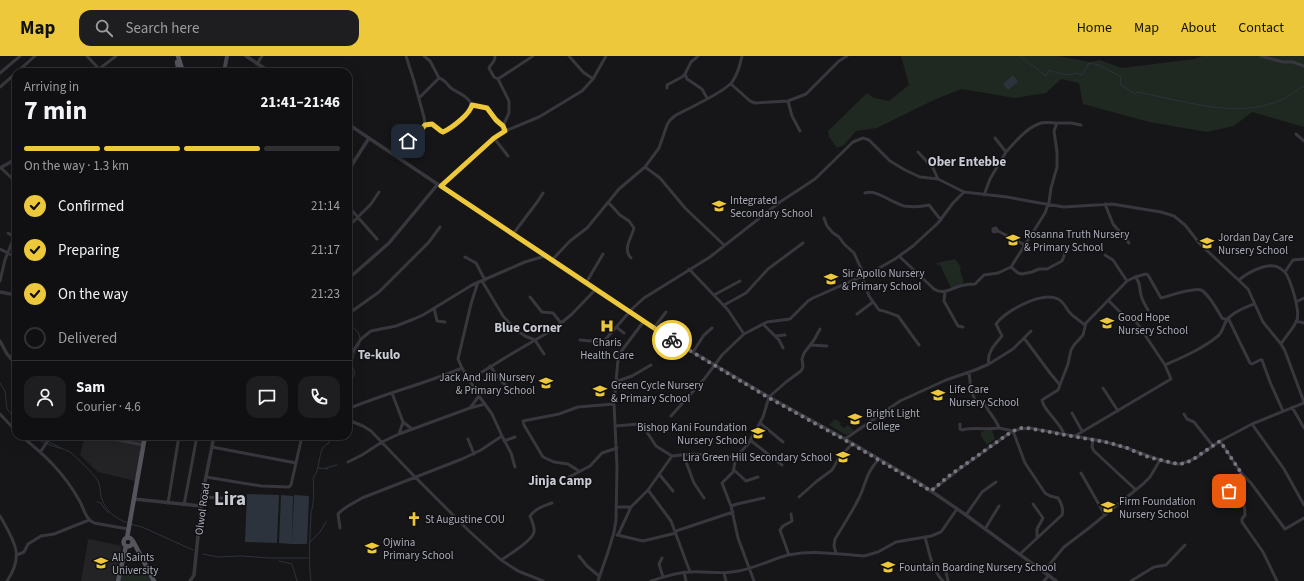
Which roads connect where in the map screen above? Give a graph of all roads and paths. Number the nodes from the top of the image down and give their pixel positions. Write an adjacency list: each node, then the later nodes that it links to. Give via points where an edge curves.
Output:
1 (20, 56): 28 (street)
2 (35, 56): 22 (street)
3 (87, 56): 23 (street)
4 (116, 56): 23 (street)
5 (175, 56): 24 (main road)
6 (178, 56): 25 (main road)
7 (228, 56): 26 (main road)
8 (246, 56): 20 (street)
9 (262, 56): 20 (street)
10 (406, 56): 39 (street)
11 (424, 56): 32 (street, via 430,60)
12 (495, 56): 33 (street, via 489,68)
13 (533, 56): 33 (street)
14 (569, 56): 34 (street, via 582,72)
15 (606, 56): 34 (street)
16 (698, 56): 29 (street, via 691,62)
17 (742, 56): 36 (street)
18 (847, 56): 41 (street, via 808,93)
19 (1261, 56): 21 (street)
20 (257, 64): 27 (street)
21 (1304, 66)
22 (21, 68)
23 (100, 68)
24 (179, 68)
25 (180, 68)
26 (225, 68)
27 (264, 68)
28 (0, 73)
29 (685, 74): 31 (street); 35 (street)
30 (12, 76): 37 (street)
31 (682, 77): 35 (street); 38 (street, via 667,85)
32 (438, 78): 39 (street); 42 (street, via 467,98)
33 (498, 79): 46 (street, via 509,100 510,113)
34 (593, 79): 48 (street, via 577,95 550,111)
35 (687, 79): 40 (street, via 702,89)
36 (731, 84): 40 (street); 41 (street, via 755,104)
37 (0, 87)
38 (667, 88)
39 (419, 98): 44 (street)
40 (707, 98): 61 (street, via 670,120 659,148)
41 (788, 101): 49 (street)
42 (472, 105): 44 (street, via 468,113 444,132 432,124); 46 (street, via 487,108)
43 (1057, 123): 45 (street); 56 (street, via 1042,123 1032,128); 73 (street, via 1054,128 1057,167)
44 (425, 125): 57 (street, via 418,134)
45 (1081, 125)
46 (503, 126): 48 (street)
47 (352, 127): 51 (street)
48 (505, 131): 52 (street)
49 (800, 131)
50 (1296, 134): 54 (street)
51 (369, 138): 57 (street); 60 (street)
52 (494, 138): 58 (street); 65 (street)
53 (995, 138): 56 (street)
54 (1304, 141)
55 (918, 152): 64 (street, via 933,168)
56 (1006, 152): 70 (street)
57 (391, 153): 65 (street)
58 (508, 156)
59 (12, 161): 62 (street)
60 (352, 163)
61 (645, 167): 71 (street); 88 (street, via 660,178 685,208)
62 (0, 168): 63 (street)
63 (12, 177)
64 (938, 179): 67 (street); 88 (street, via 920,177 904,170 890,161 869,140 859,138 815,179)
65 (440, 185): 82 (street); 106 (street, via 389,243)
66 (379, 192): 75 (street)
67 (964, 192): 70 (street); 77 (street, via 953,202)
68 (543, 193): 82 (street)
69 (865, 193): 77 (street, via 872,191 905,206 929,205)
70 (984, 194): 73 (street)
71 (608, 202): 99 (street, via 634,228 627,250); 101 (street, via 587,228)
72 (1105, 204): 73 (street, via 1064,207); 87 (street, via 1113,224); 109 (street, via 1174,216)
73 (1048, 205): 89 (street)
74 (352, 210): 75 (street)
75 (358, 217): 78 (street); 84 (street)
76 (824, 218): 107 (street, via 833,233 854,253)
77 (941, 220): 97 (street)
78 (352, 223)
79 (440, 227): 129 (street, via 429,242 379,292)
80 (998, 231): 89 (street)
81 (8, 233): 83 (street)
82 (513, 234): 96 (street)
83 (12, 236)
84 (377, 239)
85 (12, 242): 92 (street)
86 (803, 243): 126 (street, via 768,269 746,293)
87 (1129, 243)
88 (724, 245): 104 (street)
89 (1025, 245): 103 (street)
90 (1066, 247): 103 (street, via 1062,261 1047,269 1021,274)
91 (0, 249): 92 (street)
92 (8, 252): 94 (street); 102 (street)
93 (603, 254): 114 (street)
94 (12, 255)
95 (1105, 255): 113 (street, via 1113,260)
96 (546, 256): 101 (street); 111 (street, via 525,262)
97 (899, 256): 107 (street); 117 (street, via 934,289)
98 (464, 257): 111 (street, via 476,263)
99 (631, 258)
100 (1304, 259): 105 (street, via 1293,260)
101 (552, 260): 114 (street)
102 (2, 266): 110 (street)
103 (1011, 267): 117 (street, via 984,275 975,284)
104 (689, 269): 119 (street); 130 (street, via 644,298)
105 (1285, 272): 109 (street, via 1277,266 1271,266 1251,271); 124 (street)
106 (352, 275)
107 (863, 276): 123 (street); 139 (street, via 813,298 790,319)
108 (1135, 277): 113 (street); 128 (street); 133 (street, via 1148,275 1161,298 1200,290 1222,318)
109 (1239, 280): 125 (street, via 1250,292)
110 (0, 281)
111 (482, 281): 127 (street); 152 (street, via 503,316 525,336); 169 (street, via 471,304 458,356)
112 (740, 281): 119 (street)
113 (1127, 281): 122 (street)
114 (586, 283): 115 (street)
115 (595, 290): 130 (street); 137 (street)
116 (0, 292): 118 (street)
117 (945, 292): 142 (street, via 944,298 952,316 958,326)
118 (12, 294)
119 (714, 295): 126 (street)
120 (530, 296): 137 (street, via 542,312 553,313)
121 (1304, 298): 124 (street)
122 (1108, 300): 140 (street); 167 (street, via 1120,313 1135,320)
123 (873, 302): 132 (street); 157 (street, via 879,310 899,317)
124 (1296, 302): 136 (street)
125 (1254, 304): 133 (street); 155 (street, via 1263,322)
126 (724, 305): 148 (street)
127 (434, 308): 135 (street, via 437,321); 161 (street, via 396,326 371,330 361,339)
128 (1148, 310)
129 (352, 311)
130 (629, 312): 134 (street); 141 (street)
131 (666, 312): 143 (street)
132 (857, 314)
133 (1228, 319): 167 (street, via 1217,336); 186 (street, via 1250,363 1262,360)
134 (644, 321): 143 (street); 172 (street, via 620,353)
135 (445, 322)
136 (1296, 322): 138 (street); 155 (street)
137 (561, 323): 152 (street)
138 (1304, 323)
139 (763, 324): 148 (street); 150 (street)
140 (1085, 325): 164 (street, via 1059,300 1050,297 1028,302 996,323 1002,336 994,344 988,359); 173 (street, via 1083,335 1071,350)
141 (616, 326): 147 (street); 153 (street, via 602,342)
142 (963, 327)
143 (654, 328): 160 (street)
144 (712, 328): 160 (street)
145 (820, 329): 156 (street)
146 (1031, 331): 151 (street)
147 (624, 333)
148 (744, 334): 166 (street)
149 (785, 335): 150 (street)
150 (775, 336): 159 (street)
151 (1024, 338): 164 (street, via 1006,354); 173 (street)
152 (535, 340): 162 (street); 168 (street)
153 (580, 340)
154 (0, 341): 163 (street)
155 (1281, 344): 179 (street)
156 (810, 345): 158 (street); 178 (street, via 802,356 801,371)
157 (919, 345)
158 (827, 346)
159 (783, 348)
160 (693, 352): 166 (street)
161 (352, 354)
162 (544, 354)
163 (12, 360)
164 (989, 364): 170 (street)
165 (651, 365): 172 (street)
166 (714, 365): 178 (street); 190 (street)
167 (1165, 365): 185 (street, via 1171,379)
168 (490, 366): 171 (street); 176 (street, via 502,382)
169 (462, 368): 171 (street); 175 (street)
170 (969, 372): 198 (street, via 975,400 984,404); 219 (street, via 900,401)
171 (469, 380): 177 (street)
172 (615, 382): 181 (street)
173 (1060, 385): 204 (street, via 1057,392 1042,402)
174 (1103, 388): 185 (street)
175 (392, 393): 183 (street); 192 (street)
176 (516, 394)
177 (479, 396): 180 (street); 184 (street)
178 (769, 398): 193 (street); 219 (street)
179 (1304, 402): 182 (street)
180 (485, 404): 184 (street); 205 (street)
181 (614, 404): 196 (street); 242 (street, via 578,407 559,414 523,421 543,457 568,464)
182 (1292, 407): 186 (street); 199 (street)
183 (352, 408)
184 (470, 408): 200 (street)
185 (1118, 410): 202 (street)
186 (1283, 411): 195 (street)
187 (1072, 413): 202 (street)
188 (0, 414): 197 (street)
189 (1184, 414): 227 (street, via 1187,419 1194,422)
190 (671, 416)
191 (352, 422): 223 (street, via 367,429)
192 (403, 422): 200 (street); 203 (street)
193 (760, 423): 218 (street); 224 (street)
194 (960, 424): 198 (street, via 962,430)
195 (1252, 424): 222 (street); 265 (street, via 1284,469)
196 (615, 426): 229 (street); 233 (street, via 643,426 656,446)
197 (12, 427)
198 (999, 428): 201 (street)
199 (1304, 428)
200 (412, 430): 203 (street)
201 (1013, 431): 204 (street, via 1027,428); 254 (street); 286 (street, via 1025,463 1044,493 1059,499 1063,510 1062,515)
202 (1082, 431): 206 (street)
203 (399, 434): 223 (street)
204 (1064, 434): 206 (street)
205 (502, 436): 221 (street); 231 (street)
206 (1075, 436): 220 (street)
207 (515, 437): 221 (street)
208 (468, 439): 231 (street)
209 (26, 440): 230 (street)
210 (48, 440): 230 (street)
211 (120, 440): 225 (street)
212 (144, 440): 225 (main road)
213 (145, 440): 260 (main road)
214 (178, 440): 261 (street)
215 (196, 440): 264 (street)
216 (213, 440): 228 (street, Olwol Road)
217 (301, 440): 238 (street)
218 (750, 440): 234 (street); 239 (street)
219 (845, 440): 226 (street)
220 (1093, 440): 236 (street, via 1118,445); 252 (street, via 1094,451)
221 (504, 441): 240 (street, via 511,452)
222 (1220, 441): 227 (street); 245 (street)
223 (382, 442): 237 (street); 247 (street)
224 (783, 442)
225 (143, 444): 260 (main road)
226 (852, 444): 235 (street); 255 (street, via 832,470)
227 (1213, 446): 236 (street, via 1184,463 1175,464)
228 (212, 447): 238 (street); 246 (street, Olwol Road)
229 (616, 448): 242 (street, via 602,454 590,466); 269 (street)
230 (41, 451): 278 (street, via 75,492)
231 (474, 454): 247 (street)
232 (683, 454): 233 (street); 234 (street); 258 (street, via 694,483)
233 (672, 456): 244 (street)
234 (736, 457): 241 (street)
235 (879, 460): 254 (street); 291 (street, via 867,475 860,497 835,540)
236 (1160, 460): 252 (street, via 1150,477)
237 (348, 462)
238 (296, 464): 246 (street, via 289,487 261,486)
239 (782, 465)
240 (515, 467)
241 (734, 470): 248 (street, via 746,481); 267 (street, via 722,484)
242 (579, 471): 249 (street, via 569,478)
243 (1081, 473): 275 (street)
244 (659, 474): 251 (street); 253 (street)
245 (1242, 474): 277 (street, via 1285,529); 323 (street, via 1226,487 1236,493 1244,504 1245,515 1242,522 1263,552)
246 (206, 477): 256 (street, Olwol Road)
247 (415, 477): 279 (street, via 362,498 343,509 338,514); 297 (street)
248 (758, 477)
249 (570, 482)
250 (996, 482): 274 (street, via 982,492)
251 (648, 490): 270 (street); 282 (street, via 670,518)
252 (1136, 490): 275 (street)
253 (673, 491)
254 (931, 491): 271 (street)
255 (799, 497)
256 (202, 498): 257 (street); 266 (street, Olwol Road)
257 (222, 498)
258 (704, 498)
259 (764, 498): 267 (street)
260 (135, 499): 261 (street); 280 (main road); 287 (main road)
261 (168, 503): 264 (street)
262 (552, 503): 297 (street, via 530,516 534,534)
263 (1032, 504): 286 (street, via 1043,518 1037,529)
264 (184, 505): 266 (street)
265 (1304, 505)
266 (201, 506): 311 (street, Olwol Road, via 194,575)
267 (731, 506): 272 (street)
268 (999, 506): 281 (street)
269 (616, 507): 270 (street); 283 (street)
270 (631, 507): 284 (street)
271 (957, 509): 274 (street); 285 (street, via 940,532)
272 (733, 512): 282 (street); 298 (street, via 738,538)
273 (791, 514): 294 (street, via 792,520 780,530)
274 (966, 515): 281 (street)
275 (1105, 515): 299 (street, via 1064,547)
276 (0, 516): 293 (street, via 13,540)
277 (1304, 518)
278 (89, 520): 280 (street); 293 (street, via 54,534 41,536)
279 (340, 528)
280 (128, 529): 287 (main road)
281 (984, 529): 292 (street)
282 (676, 532): 284 (street, via 643,541); 301 (street)
283 (613, 534): 284 (street); 305 (street)
284 (618, 535)
285 (925, 537): 291 (street, via 896,542 868,555); 318 (street, via 930,557)
286 (1037, 538): 292 (street)
287 (130, 539): 289 (main road, via 132,544); 289 (main road, via 124,541); 290 (main road)
288 (1185, 545): 322 (street, via 1166,565 1154,567)
289 (128, 546): 290 (main road); 309 (main road)
290 (137, 550): 310 (main road)
291 (836, 552): 294 (street)
292 (1020, 554): 299 (street)
293 (17, 555): 308 (street, via 15,566)
294 (789, 555): 298 (street)
295 (579, 556): 305 (street)
296 (662, 558): 306 (street, via 659,564)
297 (501, 560): 307 (street)
298 (750, 569): 303 (street); 317 (street)
299 (1044, 571): 304 (street)
300 (684, 572): 301 (street); 306 (street); 315 (street)
301 (690, 572): 303 (street)
302 (946, 572): 319 (street)
303 (724, 573): 316 (street)
304 (1049, 575): 320 (street); 321 (street)
305 (599, 576): 313 (street)
306 (664, 577): 314 (street)
307 (535, 580): 312 (street)
308 (7, 581)
309 (119, 581)
310 (154, 581)
311 (190, 581)
312 (544, 581)
313 (598, 581)
314 (651, 581)
315 (686, 581)
316 (726, 581)
317 (754, 581)
318 (943, 581)
319 (948, 581)
320 (1044, 581)
321 (1056, 581)
322 (1131, 581)
323 (1277, 581)

